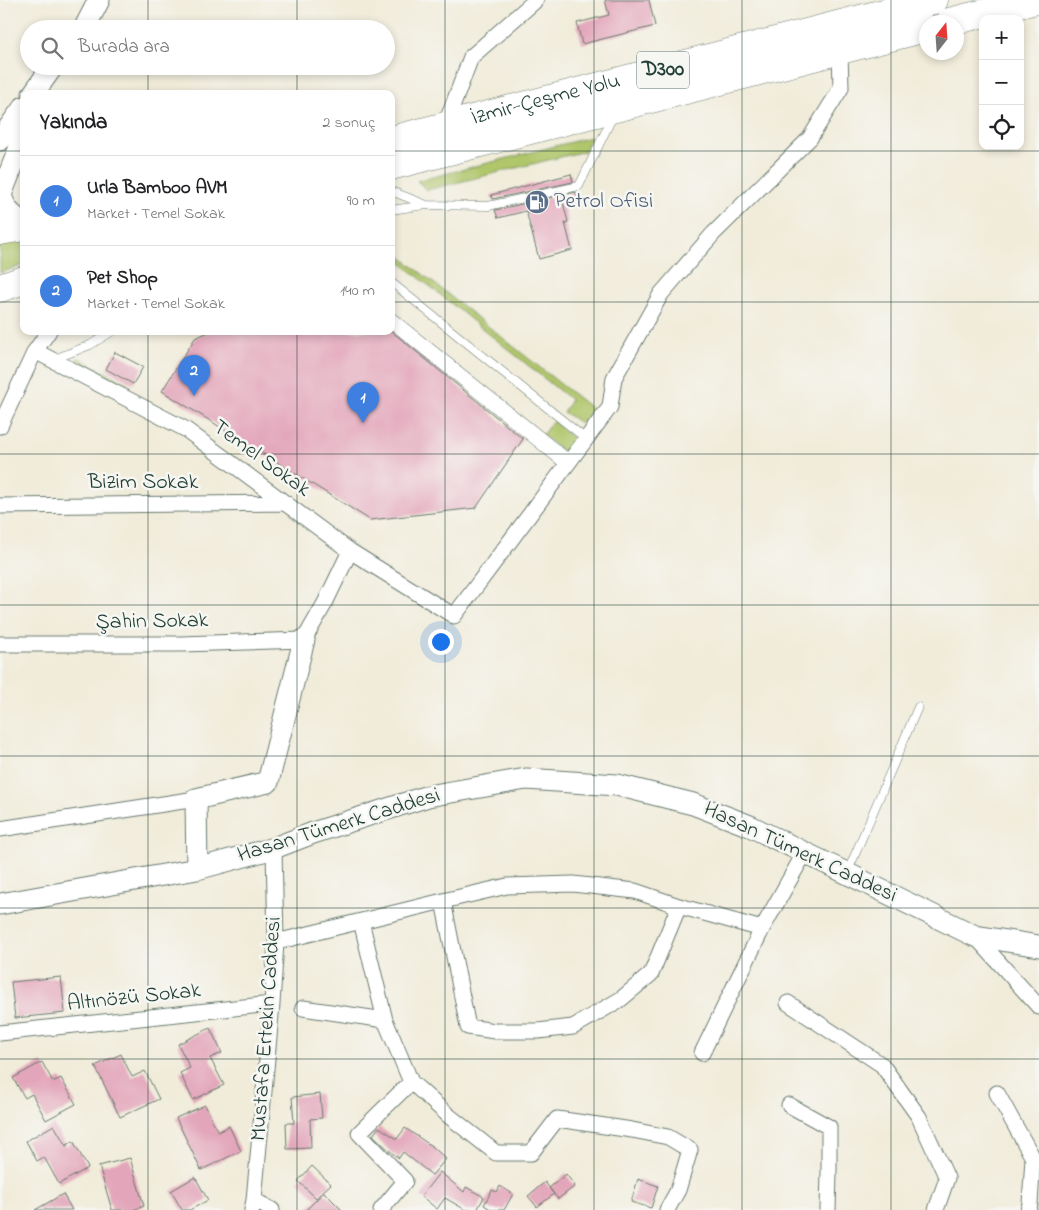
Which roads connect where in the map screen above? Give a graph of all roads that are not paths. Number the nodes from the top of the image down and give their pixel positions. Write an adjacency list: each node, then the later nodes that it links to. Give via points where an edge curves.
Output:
1 (536, 0): 16 (street, via 471,57)
2 (934, 0): 16 (highway, İzmir-Çeşme Yolu / D300)
3 (1036, 0): 5 (highway)
4 (97, 4): 6 (street); 7 (street)
5 (964, 18)
6 (85, 20)
7 (89, 20)
8 (919, 30): 9 (highway, İzmir-Çeşme Yolu / D300)
9 (840, 51): 14 (highway, İzmir-Çeşme Yolu / D300); 38 (street, via 841,88 810,138 713,234 661,294 614,378 610,407)
10 (47, 75): 12 (street)
11 (61, 75): 13 (street)
12 (36, 90)
13 (52, 90)
14 (616, 108): 20 (highway, İzmir-Çeşme Yolu / D300); 23 (lane, via 579,186 488,206)
15 (20, 112): 18 (street)
16 (445, 126): 17 (highway, İzmir-Çeşme Yolu / D300)
17 (395, 139)
18 (0, 140)
19 (20, 147): 22 (street)
20 (395, 165)
21 (395, 193): 23 (lane)
22 (0, 196): 25 (street, via 12,215)
23 (425, 204): 24 (lane)
24 (395, 209)
25 (20, 220)
26 (20, 228): 27 (highway)
27 (0, 231)
28 (20, 281): 30 (highway)
29 (395, 285): 38 (lane)
30 (0, 288)
31 (395, 319): 39 (lane)
32 (395, 327): 39 (lane)
33 (46, 335): 35 (street)
34 (106, 335): 36 (lane)
35 (35, 351): 36 (street, Temel Sokak); 37 (street)
36 (52, 360): 40 (street, Temel Sokak, via 185,429)
37 (0, 426)
38 (586, 439): 39 (street)
39 (569, 463): 42 (street, Temel Sokak, via 454,616)
40 (286, 503): 41 (street, Bizim Sokak); 42 (street, Temel Sokak)
41 (0, 506)
42 (350, 551): 43 (street)
43 (304, 640): 44 (street, Şahin Sokak); 46 (street, via 268,782)
44 (0, 644)
45 (918, 707): 51 (lane)
46 (196, 799): 47 (street); 50 (street)
47 (0, 829)
48 (274, 848): 49 (street, Hasan Tümerk Caddesi, via 428,796 526,779 617,785 693,804); 50 (street, Hasan Tümerk Caddesi); 58 (street, Mustafa Ertekin Caddesi)
49 (805, 852): 51 (street, Hasan Tümerk Caddesi); 56 (street)
50 (196, 869): 53 (street, Hasan Tümerk Caddesi)
51 (848, 873): 57 (street, Hasan Tümerk Caddesi)
52 (443, 901): 54 (street, via 507,886 574,884 635,891); 54 (street, via 468,1027 495,1031 573,1027 621,999 651,974); 55 (street)
53 (0, 904)
54 (679, 906): 56 (street)
55 (361, 921): 58 (street); 64 (street)
56 (762, 929): 66 (street)
57 (974, 936): 59 (street, Hasan Tümerk Caddesi); 62 (street)
58 (276, 942): 61 (street, Mustafa Ertekin Caddesi)
59 (1039, 946)
60 (788, 1003): 75 (street, via 882,1064 919,1117 947,1178)
61 (272, 1004): 65 (street, Altınözü Sokak); 70 (street, Mustafa Ertekin Caddesi)
62 (1039, 1007)
63 (303, 1008): 64 (street)
64 (385, 1020): 67 (street)
65 (0, 1033)
66 (702, 1053)
67 (411, 1082): 72 (street, via 359,1133 404,1181); 73 (street, via 496,1153 531,1153 556,1119 668,1137 690,1150 678,1190)
68 (998, 1093): 76 (street, via 1033,1158)
69 (789, 1106): 74 (street, via 828,1127)
70 (253, 1205): 71 (street)
71 (272, 1210)
72 (380, 1210)
73 (667, 1210)
74 (828, 1210)
75 (936, 1210)
76 (1028, 1210)

